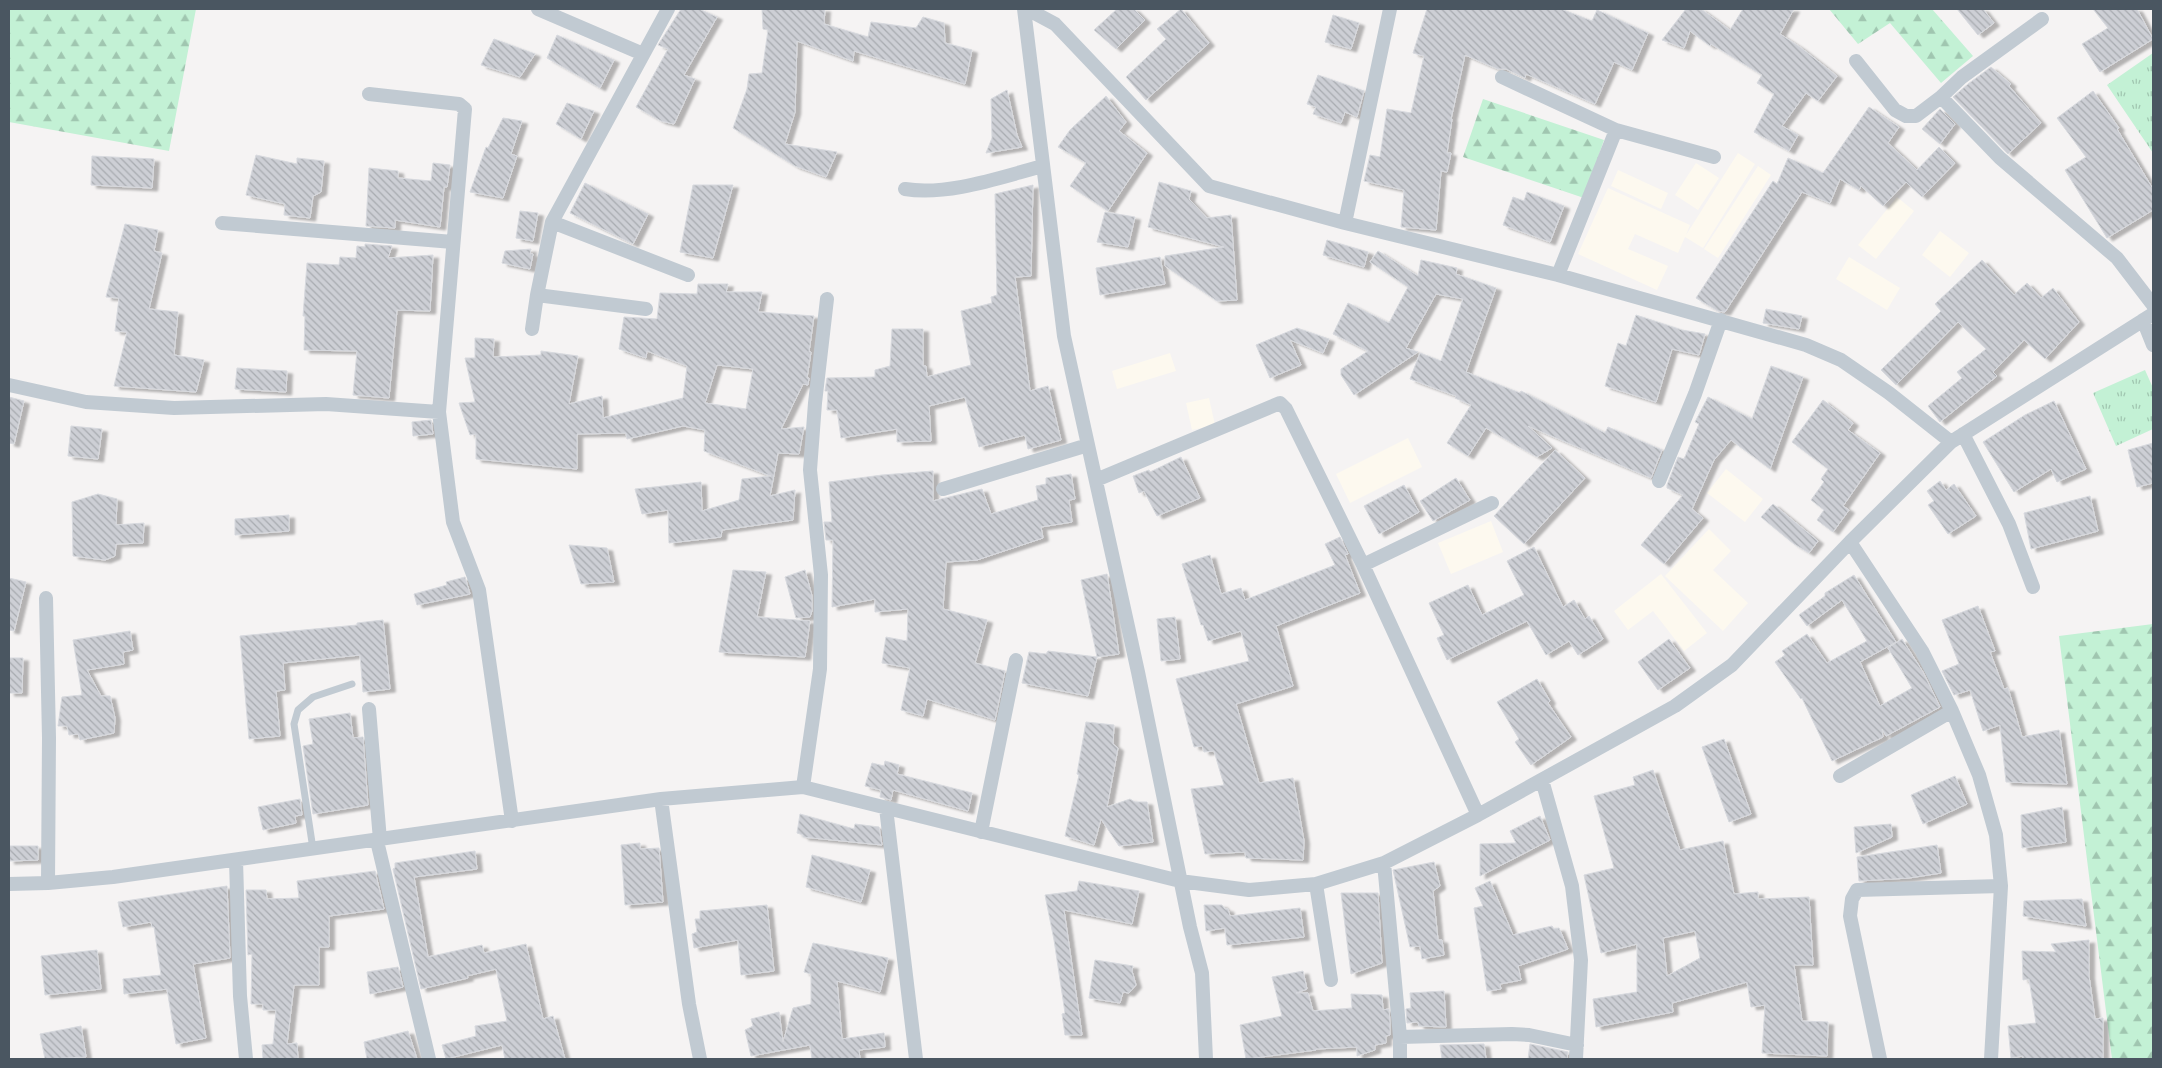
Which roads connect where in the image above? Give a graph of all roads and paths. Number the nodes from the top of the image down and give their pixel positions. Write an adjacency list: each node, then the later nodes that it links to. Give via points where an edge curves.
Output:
1 (538, 9): 6 (street)
2 (668, 9): 6 (street)
3 (1026, 9): 13 (street); 17 (street, via 1056,24 1209,186)
4 (1390, 9): 17 (street)
5 (2042, 19): 10 (street, via 1962,76)
6 (644, 54): 15 (street)
7 (1856, 61): 10 (street, via 1895,110 1906,116 1916,116)
8 (1502, 78): 11 (street)
9 (369, 94): 18 (street, via 459,104 465,109)
10 (1941, 98): 23 (street, via 2000,158 2117,258)
11 (1616, 130): 12 (street); 20 (street)
12 (1714, 157)
13 (1043, 166): 14 (street, via 976,184 920,192); 32 (street, via 1064,336)
14 (905, 190)
15 (552, 222): 19 (street); 21 (street)
16 (222, 223): 18 (street)
17 (1345, 223): 20 (street)
18 (454, 242): 30 (street)
19 (688, 275)
20 (1558, 275): 26 (street)
21 (537, 295): 24 (street); 27 (street)
22 (827, 300): 47 (street, via 814,403 810,470 821,575 820,669)
23 (2153, 305)
24 (646, 309)
25 (2148, 317): 28 (street); 31 (street)
26 (1721, 320): 31 (street, via 1806,345 1841,360); 34 (street)
27 (532, 329)
28 (2153, 345)
29 (9, 385): 30 (street, via 86,402 174,408 326,404)
30 (439, 412): 51 (street, via 453,522 479,590)
31 (1957, 438): 37 (street); 39 (street, via 2009,524)
32 (1088, 445): 33 (street); 35 (street)
33 (1096, 480): 38 (street, via 1280,403 1286,409); 57 (street)
34 (1659, 481)
35 (943, 489)
36 (1492, 503): 38 (street)
37 (1850, 542): 44 (street, via 1922,651); 46 (street, via 1732,665 1675,706)
38 (1363, 565): 50 (street)
39 (2033, 587)
40 (46, 598): 58 (street)
41 (1016, 660): 52 (street)
42 (352, 684): 54 (lane, via 313,697 298,710 294,724)
43 (369, 709): 53 (street)
44 (1952, 711): 45 (street); 61 (street, via 1979,775 1993,826)
45 (1840, 776)
46 (1542, 780): 50 (street); 64 (street, via 1572,886 1581,960)
47 (803, 787): 48 (street); 49 (street)
48 (661, 799): 51 (street); 67 (street, via 689,1004)
49 (886, 808): 52 (street); 68 (street)
50 (1478, 815): 56 (street)
51 (512, 821): 53 (street)
52 (982, 832): 57 (street)
53 (378, 840): 54 (street); 66 (street)
54 (313, 850): 55 (street)
55 (236, 860): 58 (street); 65 (street, via 240,996)
56 (1384, 863): 60 (street); 63 (street)
57 (1180, 881): 60 (street, via 1249,890); 69 (street, via 1202,973)
58 (48, 883): 59 (street)
59 (9, 884)
60 (1316, 884): 62 (street)
61 (2001, 886): 72 (street, via 1857,890 1850,916); 73 (street)
62 (1331, 980)
63 (1400, 1037): 64 (street, via 1512,1034); 70 (street)
64 (1577, 1044): 71 (street)
65 (246, 1059)
66 (429, 1059)
67 (700, 1059)
68 (916, 1059)
69 (1206, 1059)
70 (1400, 1059)
71 (1576, 1059)
72 (1880, 1059)
73 (1991, 1059)

